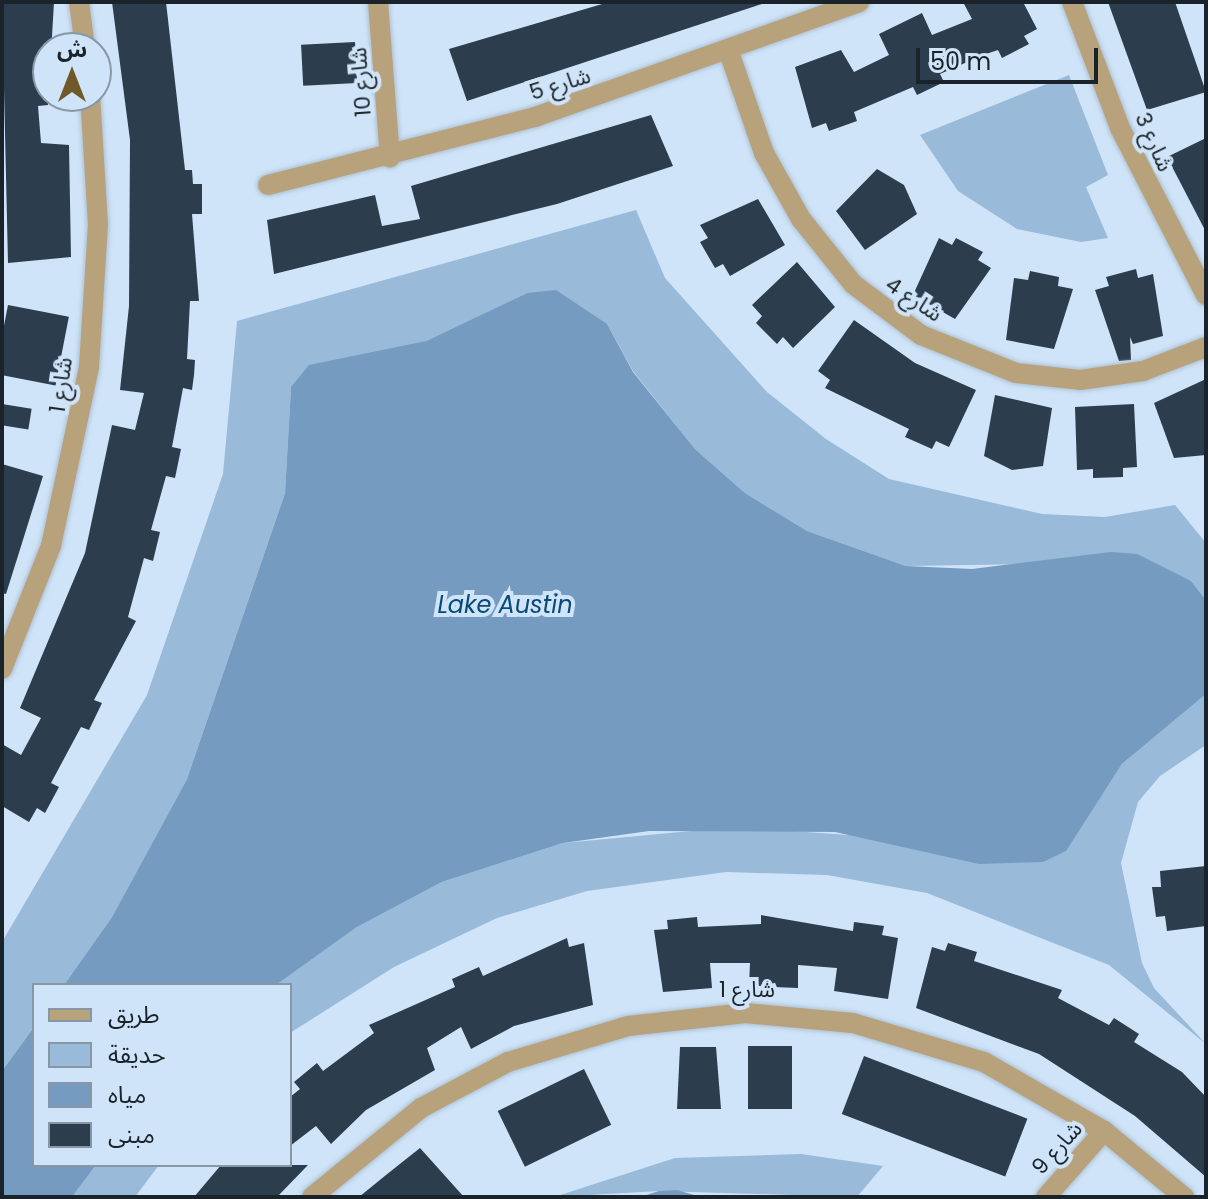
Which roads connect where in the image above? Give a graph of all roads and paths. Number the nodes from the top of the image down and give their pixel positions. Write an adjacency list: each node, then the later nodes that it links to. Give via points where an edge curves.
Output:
1 (79, 2): 5 (street)
2 (378, 2): 8 (street, شارع 10)
3 (859, 2): 6 (street, شارع 5)
4 (1072, 2): 10 (street, شارع 3, via 1120,128)
5 (83, 32)
6 (729, 52): 8 (street, شارع 5); 11 (street, شارع 4, via 764,153 801,219 853,284 921,335 1016,373 1080,380 1143,371)
7 (91, 112): 12 (street, شارع 1, via 98,225 89,367 51,546)
8 (390, 158): 9 (street, شارع 5)
9 (268, 185)
10 (1206, 295)
11 (1206, 347)
12 (2, 669)
13 (1104, 1131): 14 (street, شارع 1, via 984,1062 920,1039 817,1018 708,1014 613,1030 508,1062 421,1108); 15 (street, شارع 9); 16 (street, شارع 1)
14 (312, 1197)
15 (1046, 1197)
16 (1184, 1197)

